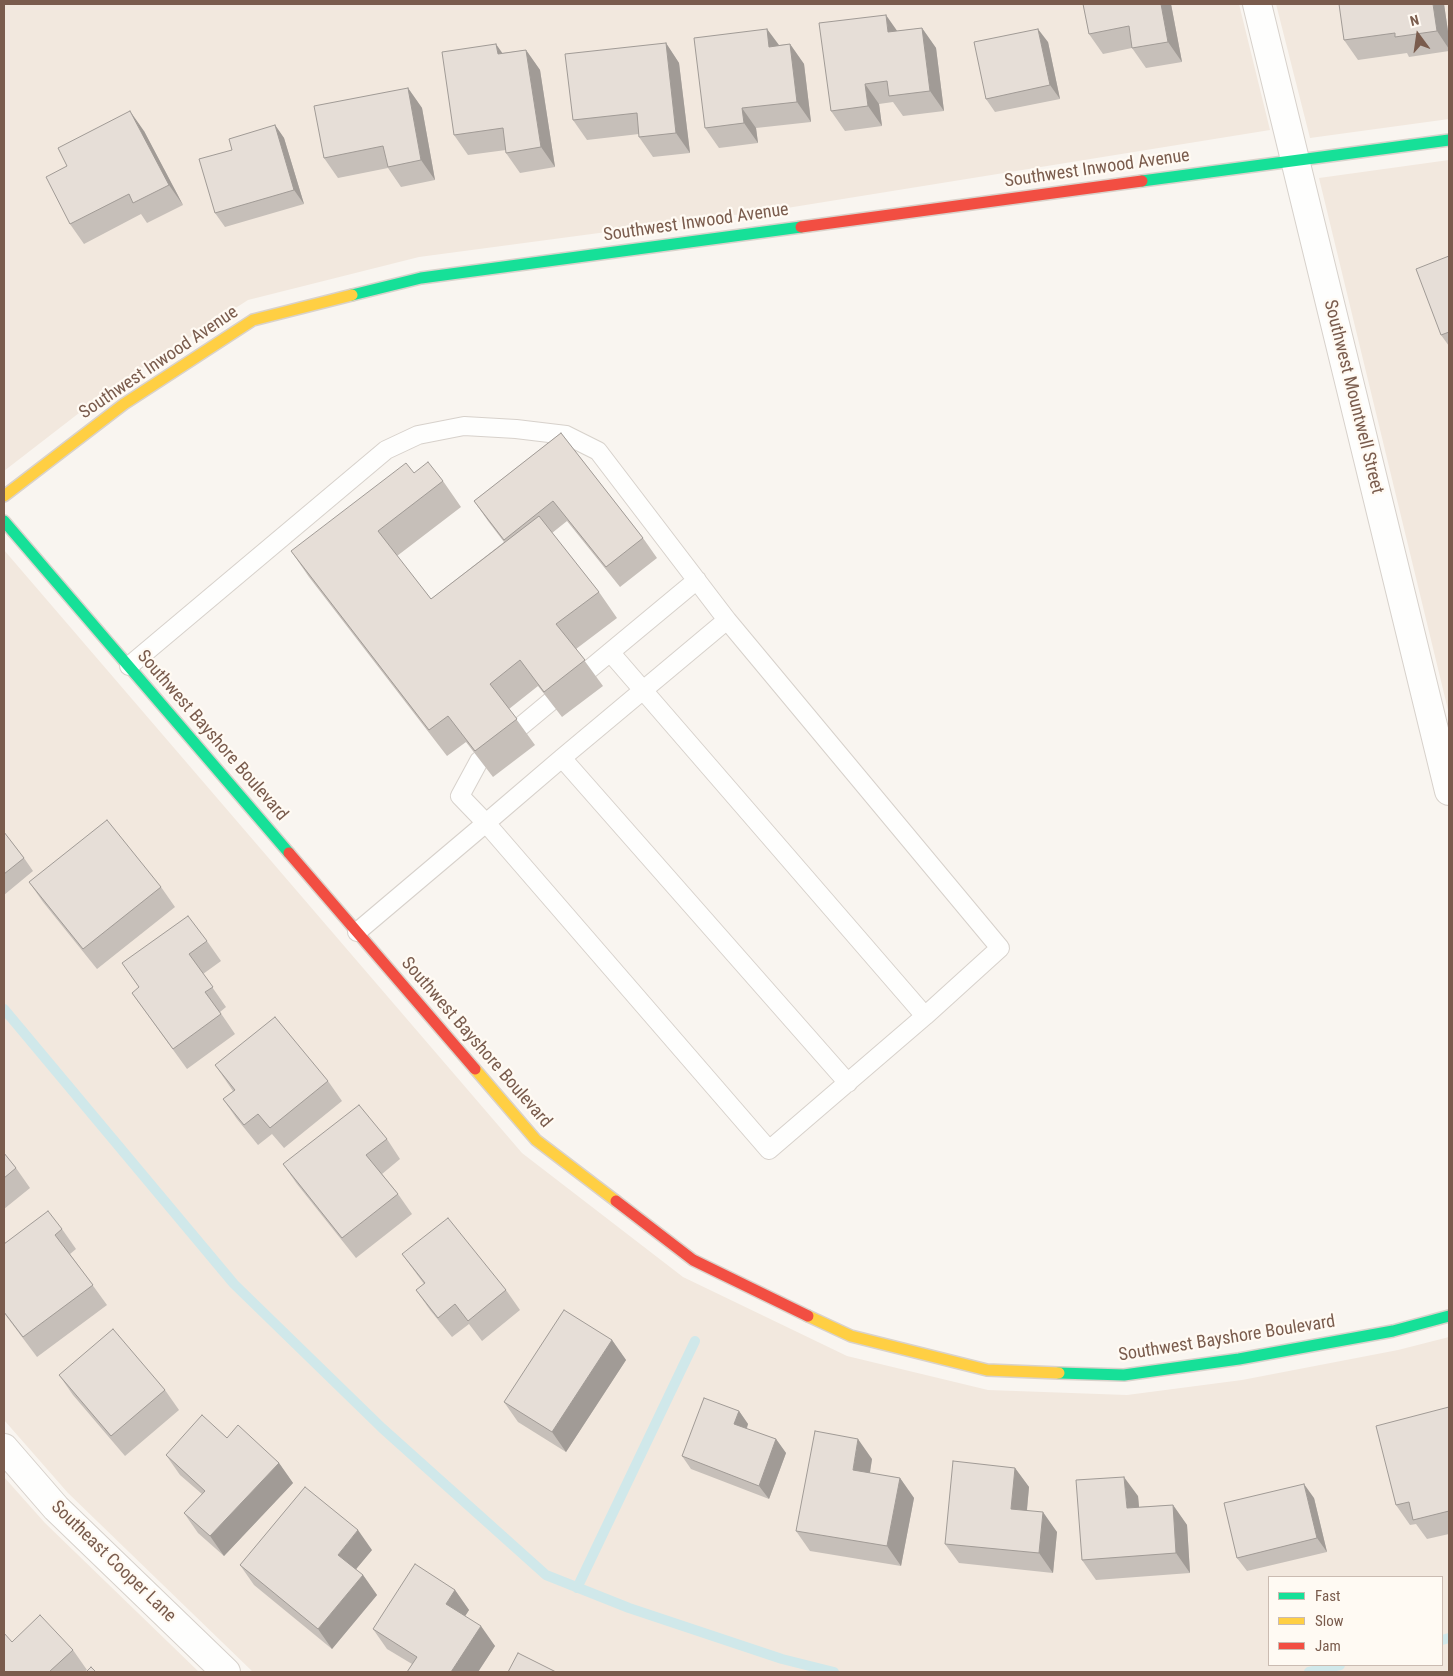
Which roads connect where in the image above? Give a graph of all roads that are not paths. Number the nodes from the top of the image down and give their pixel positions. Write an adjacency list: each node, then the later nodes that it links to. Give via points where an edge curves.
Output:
1 (1257, 4): 3 (street, Southwest Mountwell Street)
2 (1449, 140): 3 (street, Southwest Inwood Avenue)
3 (1296, 160): 4 (street, Southwest Inwood Avenue, via 421,278 253,320 124,404); 12 (street, Southwest Mountwell Street)
4 (4, 496)
5 (4, 521): 9 (street, Southwest Bayshore Boulevard)
6 (697, 580): 7 (lane); 8 (lane); 9 (lane, via 598,451 566,435 464,426 418,435 386,450)
7 (727, 620): 10 (lane); 15 (lane, via 1000,948)
8 (610, 652): 10 (lane); 13 (lane, via 479,761 460,796)
9 (129, 666): 14 (street, Southwest Bayshore Boulevard)
10 (643, 690): 11 (lane); 15 (lane)
11 (562, 758): 13 (lane); 16 (lane)
12 (1449, 787)
13 (486, 823): 14 (lane); 16 (lane, via 769,1150)
14 (357, 932): 17 (street, Southwest Bayshore Boulevard, via 536,1140 693,1260 851,1336 987,1370 1124,1375 1238,1359 1393,1331)
15 (925, 1016): 16 (lane)
16 (848, 1083)
17 (1449, 1316)
18 (4, 1448): 19 (street, Southeast Cooper Lane, via 56,1508)
19 (226, 1672)

